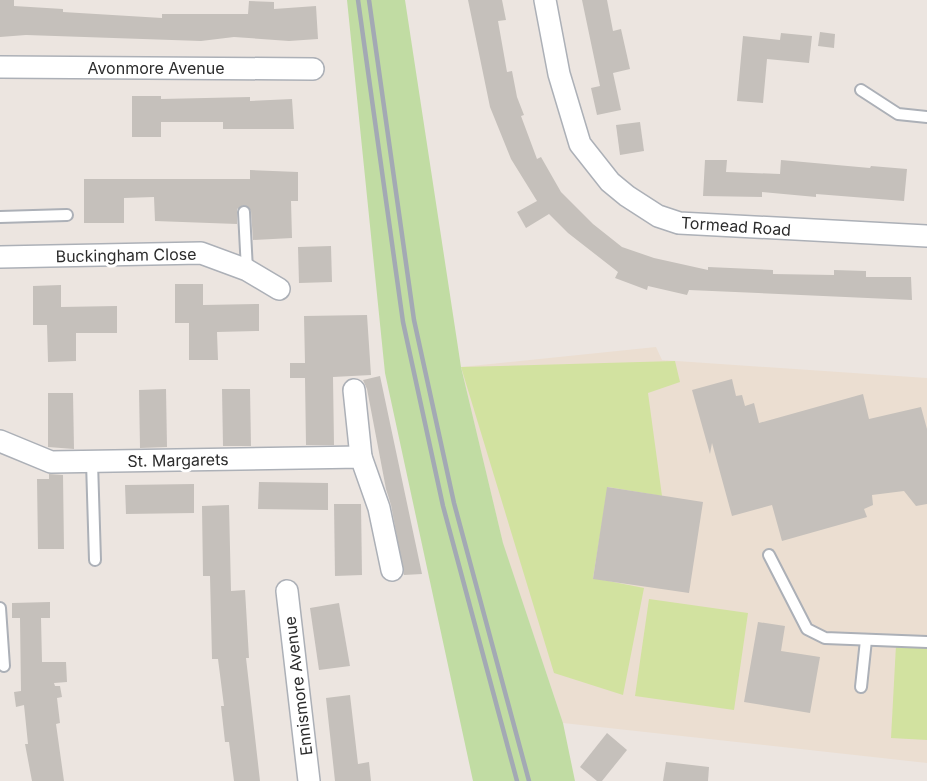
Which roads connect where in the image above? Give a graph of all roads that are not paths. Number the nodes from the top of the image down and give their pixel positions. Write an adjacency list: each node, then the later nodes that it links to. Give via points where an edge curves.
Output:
1 (545, 0): 9 (street, Tormead Road, via 559,74 580,144 610,182 642,207 679,224)
2 (0, 68): 3 (street, Avonmore Avenue)
3 (313, 69)
4 (861, 90): 5 (lane, via 898,114)
5 (927, 117)
6 (244, 212): 11 (lane)
7 (67, 215): 8 (lane)
8 (0, 217)
9 (927, 236)
10 (0, 257): 11 (street, Buckingham Close, via 201,253)
11 (247, 270): 12 (street, Buckingham Close)
12 (279, 289)
13 (354, 390): 15 (street)
14 (0, 441): 16 (street, St. Margarets, via 51,462)
15 (361, 457): 16 (street, St. Margarets); 19 (street, via 379,508)
16 (92, 462): 18 (lane)
17 (769, 555): 22 (lane, via 807,628 825,638)
18 (95, 560)
19 (392, 570)
20 (286, 591): 26 (street, Ennismore Avenue)
21 (0, 608): 24 (lane)
22 (866, 640): 23 (lane); 25 (lane)
23 (927, 642)
24 (4, 666)
25 (861, 687)
26 (309, 781)

